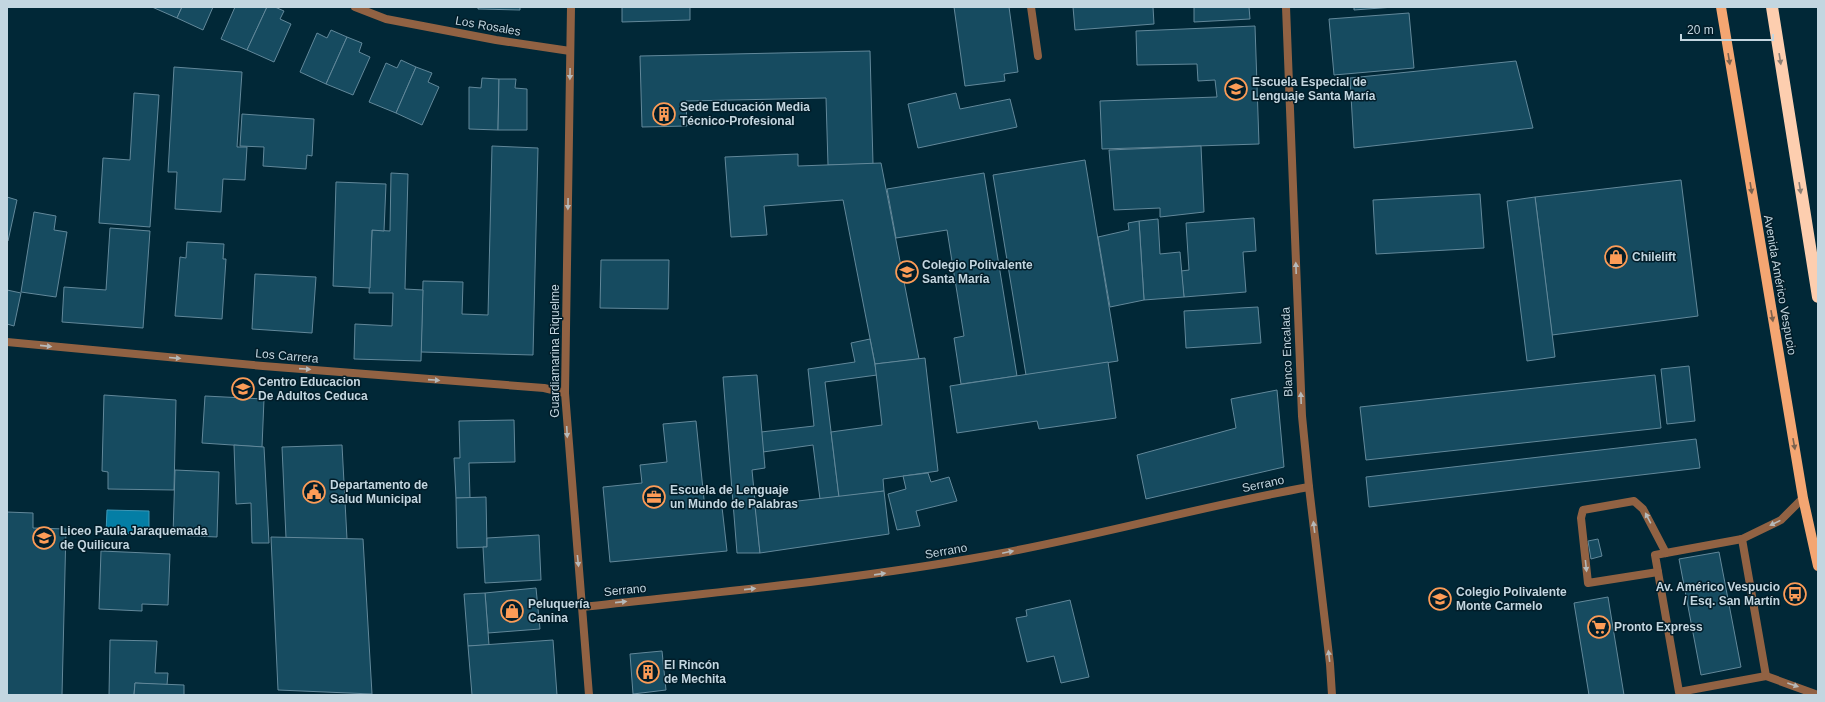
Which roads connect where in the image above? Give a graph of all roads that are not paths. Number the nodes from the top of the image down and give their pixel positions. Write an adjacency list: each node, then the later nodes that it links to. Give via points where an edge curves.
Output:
1 (355, 7): 7 (street, Los Rosales)
2 (571, 7): 8 (street, Guardiamarina Riquelme)
3 (1031, 7): 9 (street)
4 (1286, 7): 13 (street, Blanco Encalada, one-way to 4, via 1302,416)
5 (1721, 7): 14 (main road, Avenida Américo Vespucio, one-way to 14)
6 (1772, 7): 10 (highway, one-way to 10)
7 (367, 10): 8 (street, Los Rosales, via 386,19 488,39)
8 (570, 51): 12 (street, Guardiamarina Riquelme, one-way to 12)
9 (1038, 56)
10 (1818, 297)
11 (7, 342): 12 (street, Los Carrera, one-way to 12, via 263,366 544,388)
12 (565, 393): 19 (street, Guardiamarina Riquelme, one-way to 19)
13 (1309, 487): 19 (street, Serrano, one-way to 13, via 837,580 922,567 989,556); 22 (street, Blanco Encalada, one-way to 13)
14 (1803, 498): 15 (street, one-way to 15, via 1781,520); 17 (main road, Avenida Américo Vespucio)
15 (1742, 539): 16 (street); 20 (street)
16 (1666, 553): 18 (street, via 1655,555); 18 (street, one-way to 18, via 1643,509 1634,502 1583,510 1581,518 1588,583)
17 (1818, 566)
18 (1658, 572): 20 (street, via 1679,692)
19 (582, 606): 21 (street, Guardiamarina Riquelme)
20 (1766, 676): 23 (street, one-way to 23)
21 (588, 695)
22 (1332, 695)
23 (1818, 695)

